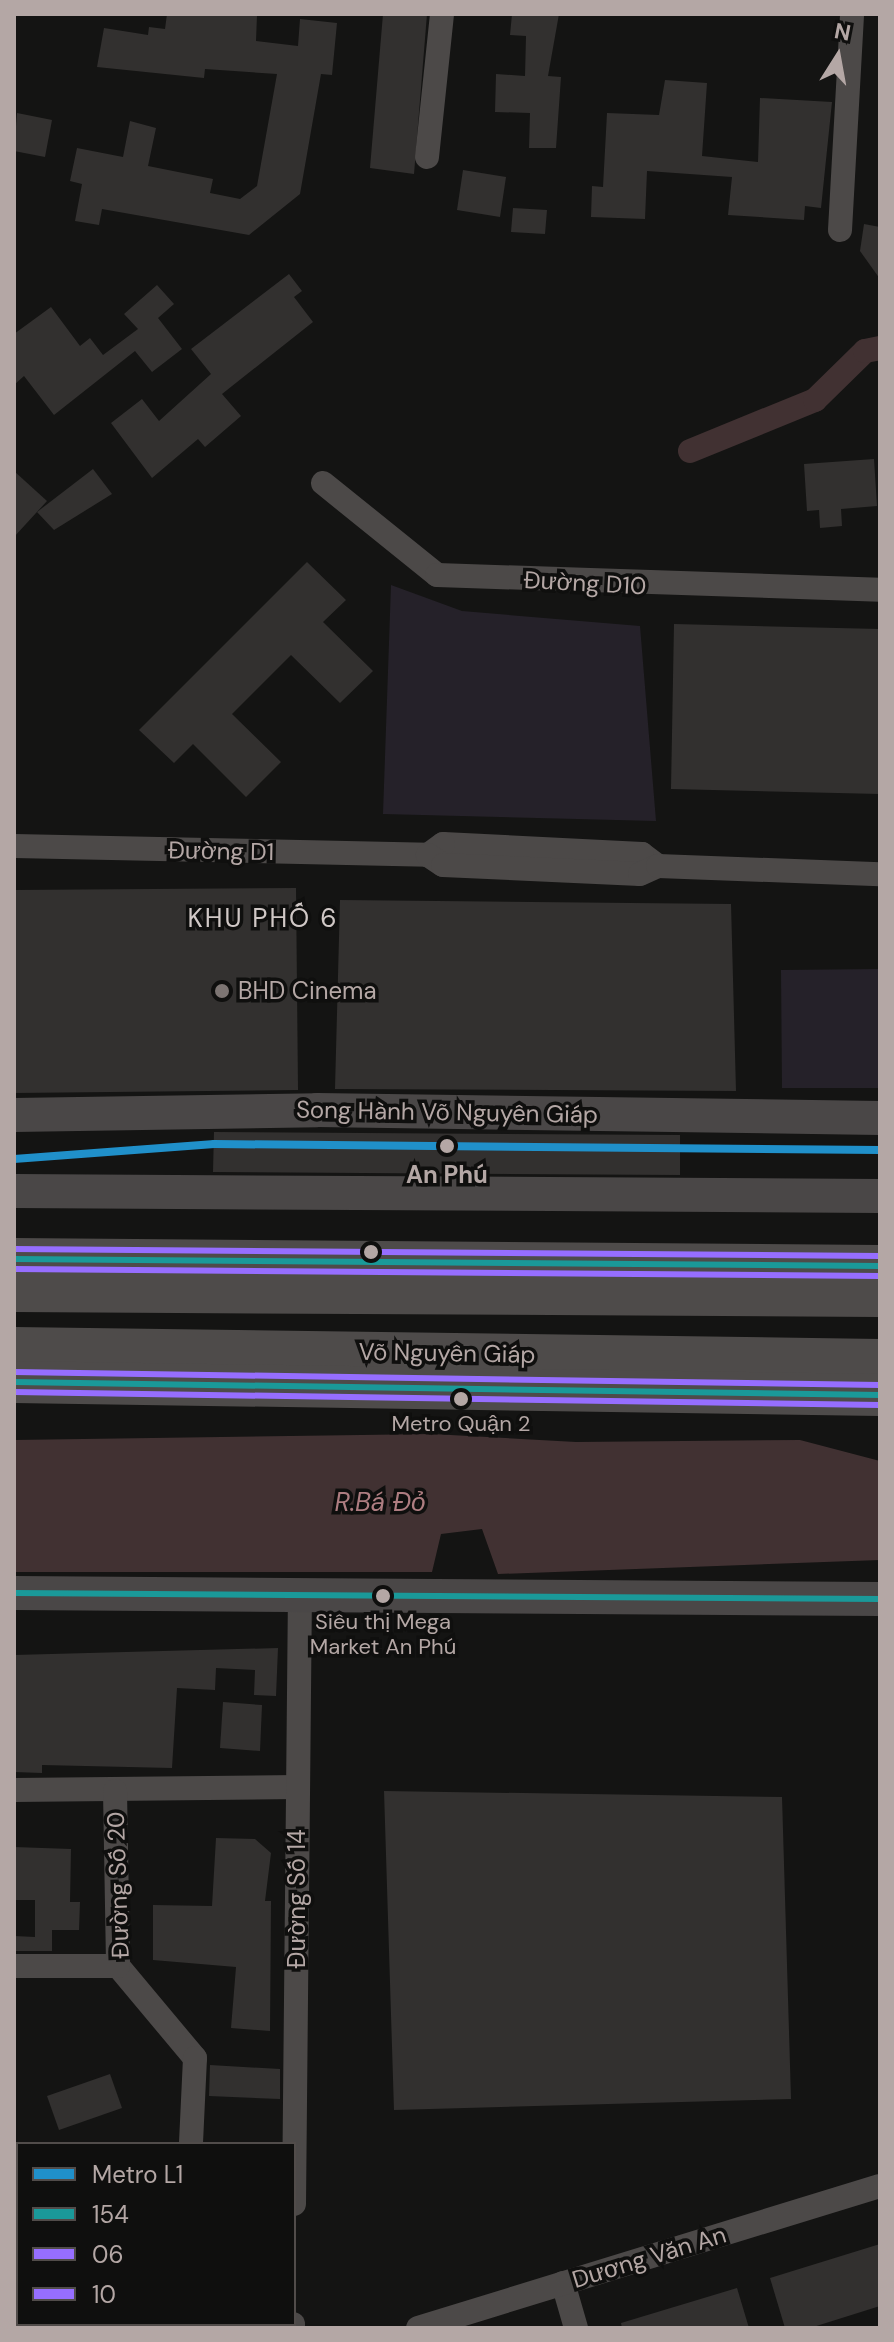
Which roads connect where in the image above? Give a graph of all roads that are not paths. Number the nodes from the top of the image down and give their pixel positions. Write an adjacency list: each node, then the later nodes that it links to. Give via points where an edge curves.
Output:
1 (442, 14): 3 (street)
2 (852, 14): 4 (street)
3 (427, 157)
4 (840, 230)
5 (323, 483): 6 (street, Đường D10, via 437,575)
6 (880, 590)
7 (14, 846): 8 (street, Đường D1, via 428,855 443,844 642,854 658,866)
8 (880, 874)
9 (14, 1115): 10 (main road, Song Hành Võ Nguyên Giáp, via 317,1110)
10 (880, 1118)
11 (14, 1191): 12 (main road)
12 (880, 1196)
13 (14, 1259): 14 (highway)
14 (880, 1266)
15 (14, 1291): 16 (highway)
16 (880, 1296)
17 (14, 1348): 18 (highway, Võ Nguyên Giáp)
18 (880, 1360)
19 (14, 1382): 20 (highway, Võ Nguyên Giáp)
20 (880, 1395)
21 (14, 1593): 22 (main road)
22 (300, 1593): 23 (main road); 24 (street, Đường Số 14)
23 (880, 1599)
24 (298, 1787): 26 (street); 30 (street, Đường Số 14)
25 (14, 1790): 26 (street)
26 (115, 1791): 28 (street, Đường Số 20)
27 (14, 1966): 28 (street)
28 (118, 1966): 29 (street, Đường Số 20, via 195,2058)
29 (191, 2142)
30 (295, 2142)
31 (880, 2186): 32 (street, Dương Văn An)
32 (563, 2283): 33 (street, Dương Văn An); 34 (street)
33 (418, 2328)
34 (576, 2328)

